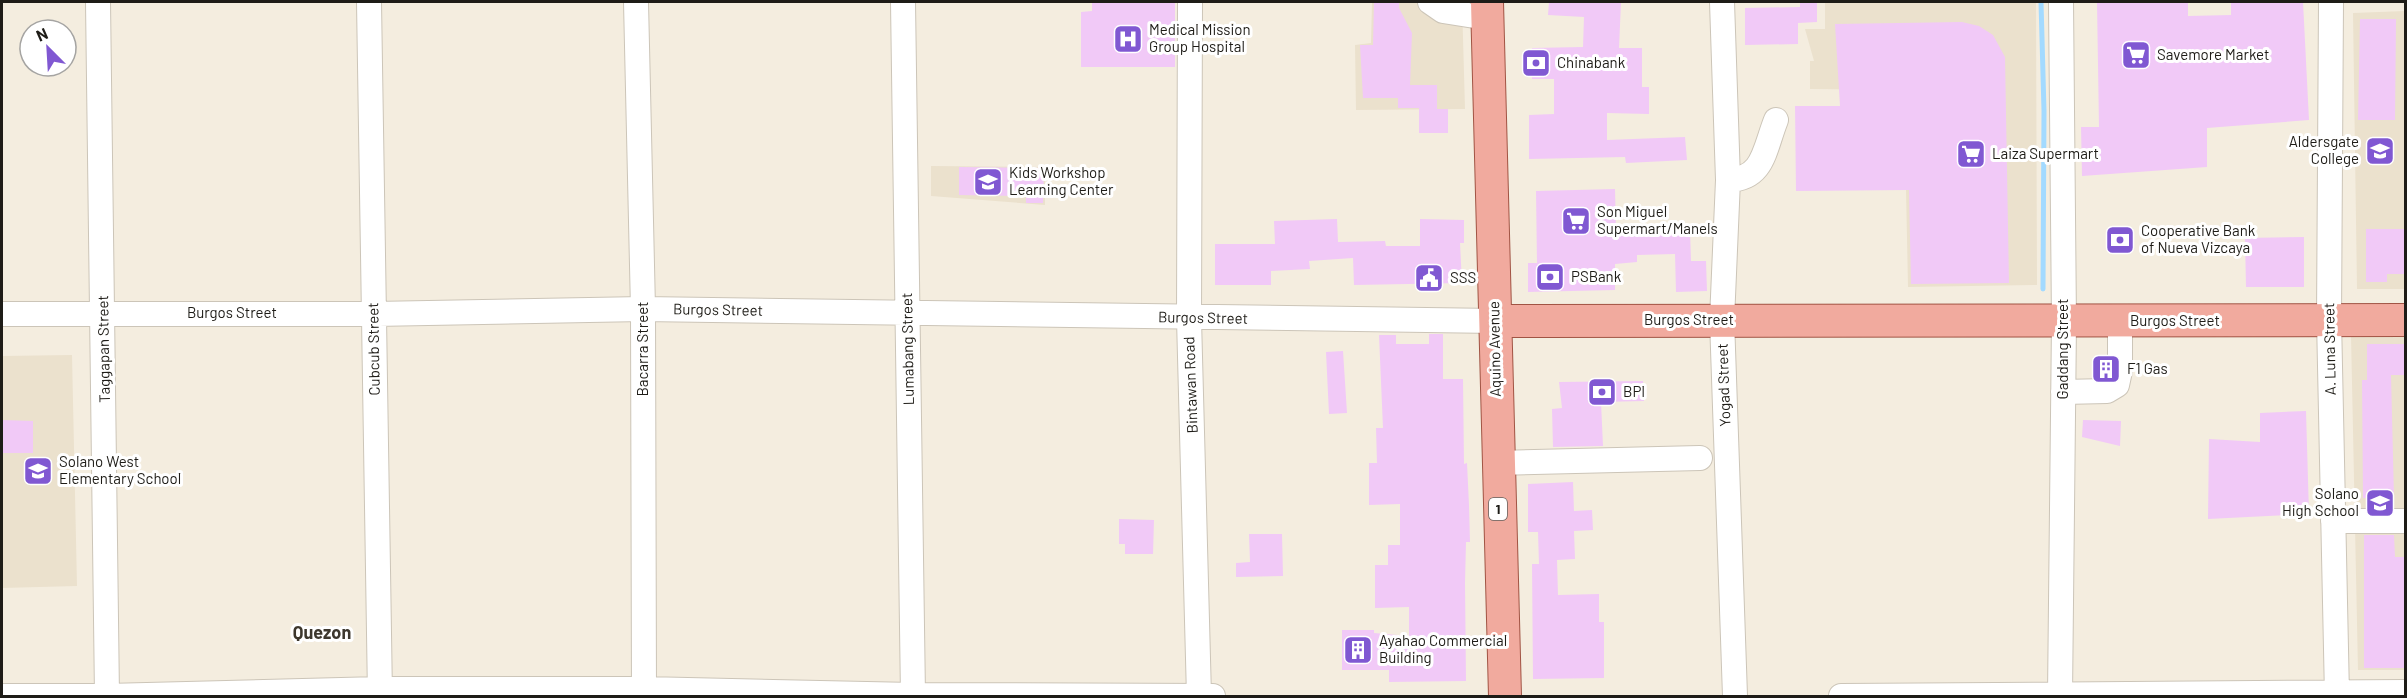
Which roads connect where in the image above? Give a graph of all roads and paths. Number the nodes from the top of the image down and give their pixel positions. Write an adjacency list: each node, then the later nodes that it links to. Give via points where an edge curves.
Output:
1 (98, 2): 15 (street, Taggapan Street)
2 (369, 2): 16 (street, Cubcub Street)
3 (636, 2): 13 (street, Bacarra Street)
4 (903, 2): 14 (street, Lumabang Street)
5 (1190, 2): 18 (street, Bintawan Road)
6 (1430, 2): 10 (street, via 1443,11)
7 (1722, 2): 12 (street, Yogad Street)
8 (2061, 2): 24 (street, Gaddang Street)
9 (2331, 2): 20 (street, A. Luna Street)
10 (1487, 10): 22 (main road, Aquino Avenue / 1)
11 (1776, 120): 12 (street, via 1756,171 1747,178)
12 (1728, 180): 19 (street, Yogad Street)
13 (644, 309): 14 (street, Burgos Street); 16 (street, Burgos Street); 32 (street, Bacarra Street)
14 (907, 312): 18 (street, Burgos Street); 37 (street, Lumabang Street)
15 (104, 313): 16 (street, Burgos Street); 17 (street, Burgos Street); 36 (street, Taggapan Street)
16 (374, 314): 31 (street, Cubcub Street)
17 (2, 315)
18 (1189, 319): 22 (street, Burgos Street); 38 (street, Bintawan Road)
19 (1722, 320): 22 (main road, Burgos Street); 24 (main road, Burgos Street); 41 (street, Yogad Street)
20 (2329, 320): 21 (main road, Burgos Street); 23 (main road, Burgos Street); 28 (street, A. Luna Street)
21 (2406, 320)
22 (1496, 321): 27 (main road, Aquino Avenue / 1)
23 (2120, 321): 24 (main road, Burgos Street); 25 (street, via 2117,385 2108,391)
24 (2064, 322): 25 (street, Gaddang Street)
25 (2063, 392): 33 (street, Gaddang Street)
26 (1700, 459): 27 (street)
27 (1497, 463): 40 (main road, Aquino Avenue / 1)
28 (2333, 521): 29 (street); 34 (street, A. Luna Street)
29 (2406, 521)
30 (2406, 692): 34 (street)
31 (380, 693): 32 (street); 36 (street)
32 (644, 693): 37 (street)
33 (2060, 695): 34 (street); 42 (street)
34 (2337, 695)
35 (2, 696): 36 (street)
36 (107, 696)
37 (913, 696): 38 (street)
38 (1199, 696): 39 (street)
39 (1213, 696)
40 (1505, 696)
41 (1735, 696)
42 (1841, 696)

